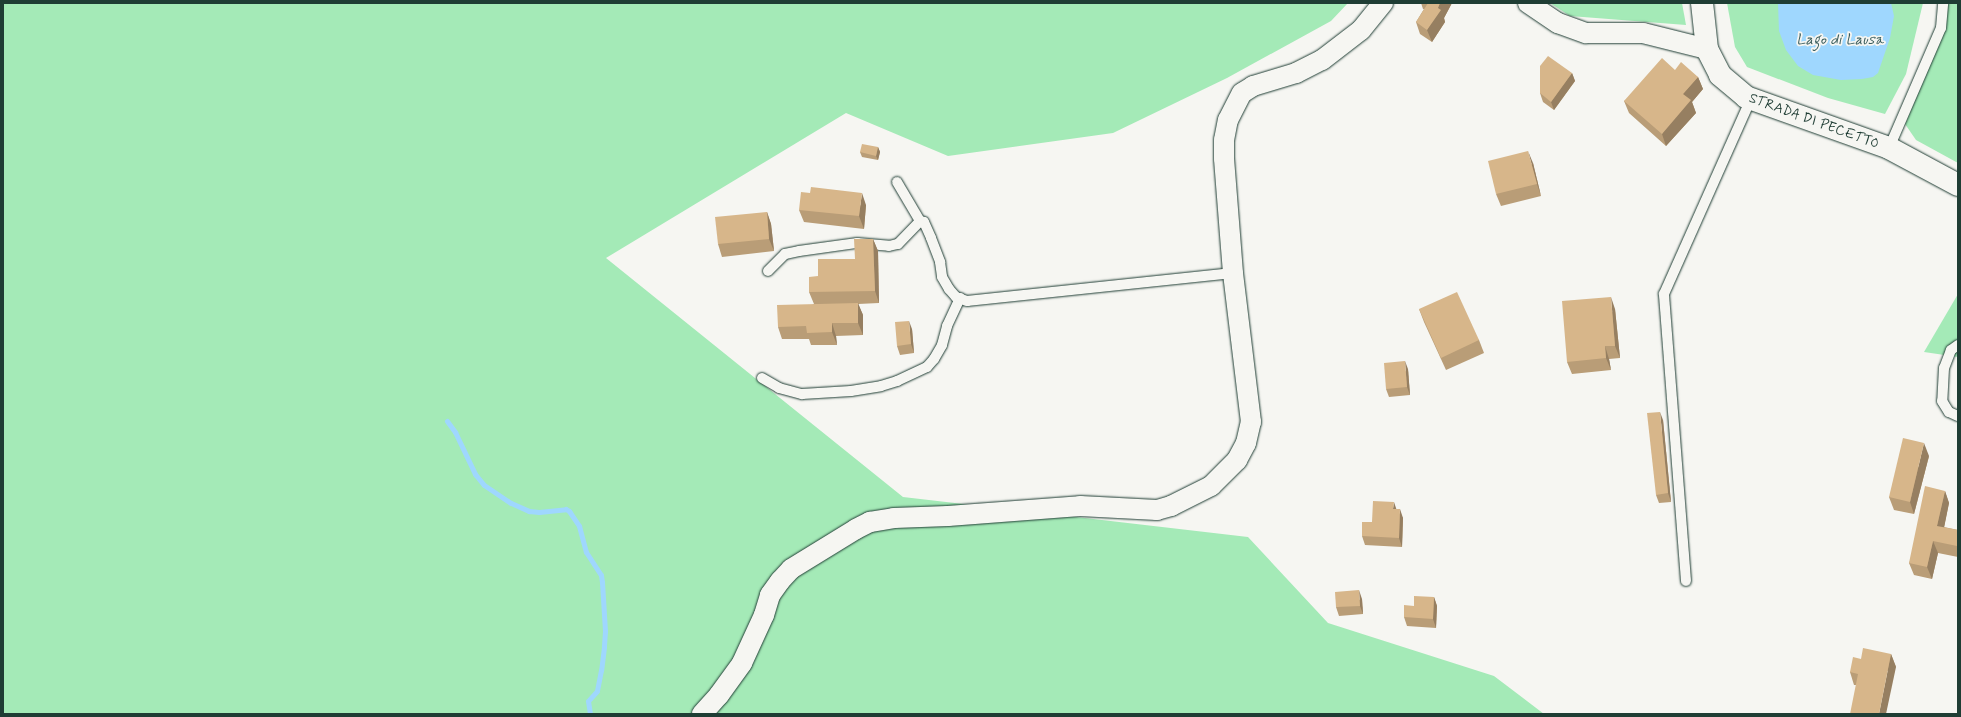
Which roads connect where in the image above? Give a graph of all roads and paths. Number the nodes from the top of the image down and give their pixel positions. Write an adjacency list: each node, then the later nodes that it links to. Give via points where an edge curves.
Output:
1 (1383, 3): 12 (street, via 1361,30 1322,60 1296,73 1253,86 1242,93 1235,104 1228,120 1224,140)
2 (1528, 3): 5 (street, via 1558,23 1586,33 1643,33)
3 (1702, 3): 5 (street, STRADA DI PECETTO)
4 (1943, 3): 7 (lane, via 1941,28)
5 (1707, 49): 6 (street, STRADA DI PECETTO, via 1720,75)
6 (1751, 99): 7 (street, STRADA DI PECETTO); 17 (lane, via 1664,294)
7 (1889, 148): 9 (street, STRADA DI PECETTO)
8 (897, 182): 10 (lane)
9 (1958, 185)
10 (920, 221): 11 (lane, via 898,244 889,246 857,243 799,251 785,254); 13 (lane, via 924,222 931,238 940,262 942,277 949,289)
11 (768, 271)
12 (1233, 274): 13 (lane, via 967,301); 18 (street, via 1250,422 1246,443 1237,460 1210,486 1171,506 1157,510 1080,506 894,518 870,522 791,569 780,581 770,595 742,663)
13 (960, 298): 15 (lane, via 934,359 927,367 897,381 851,391 802,394 779,388)
14 (1958, 345): 16 (lane, via 1951,350 1944,368 1942,402 1949,412)
15 (762, 378)
16 (1958, 416)
17 (1686, 581)
18 (702, 714)

